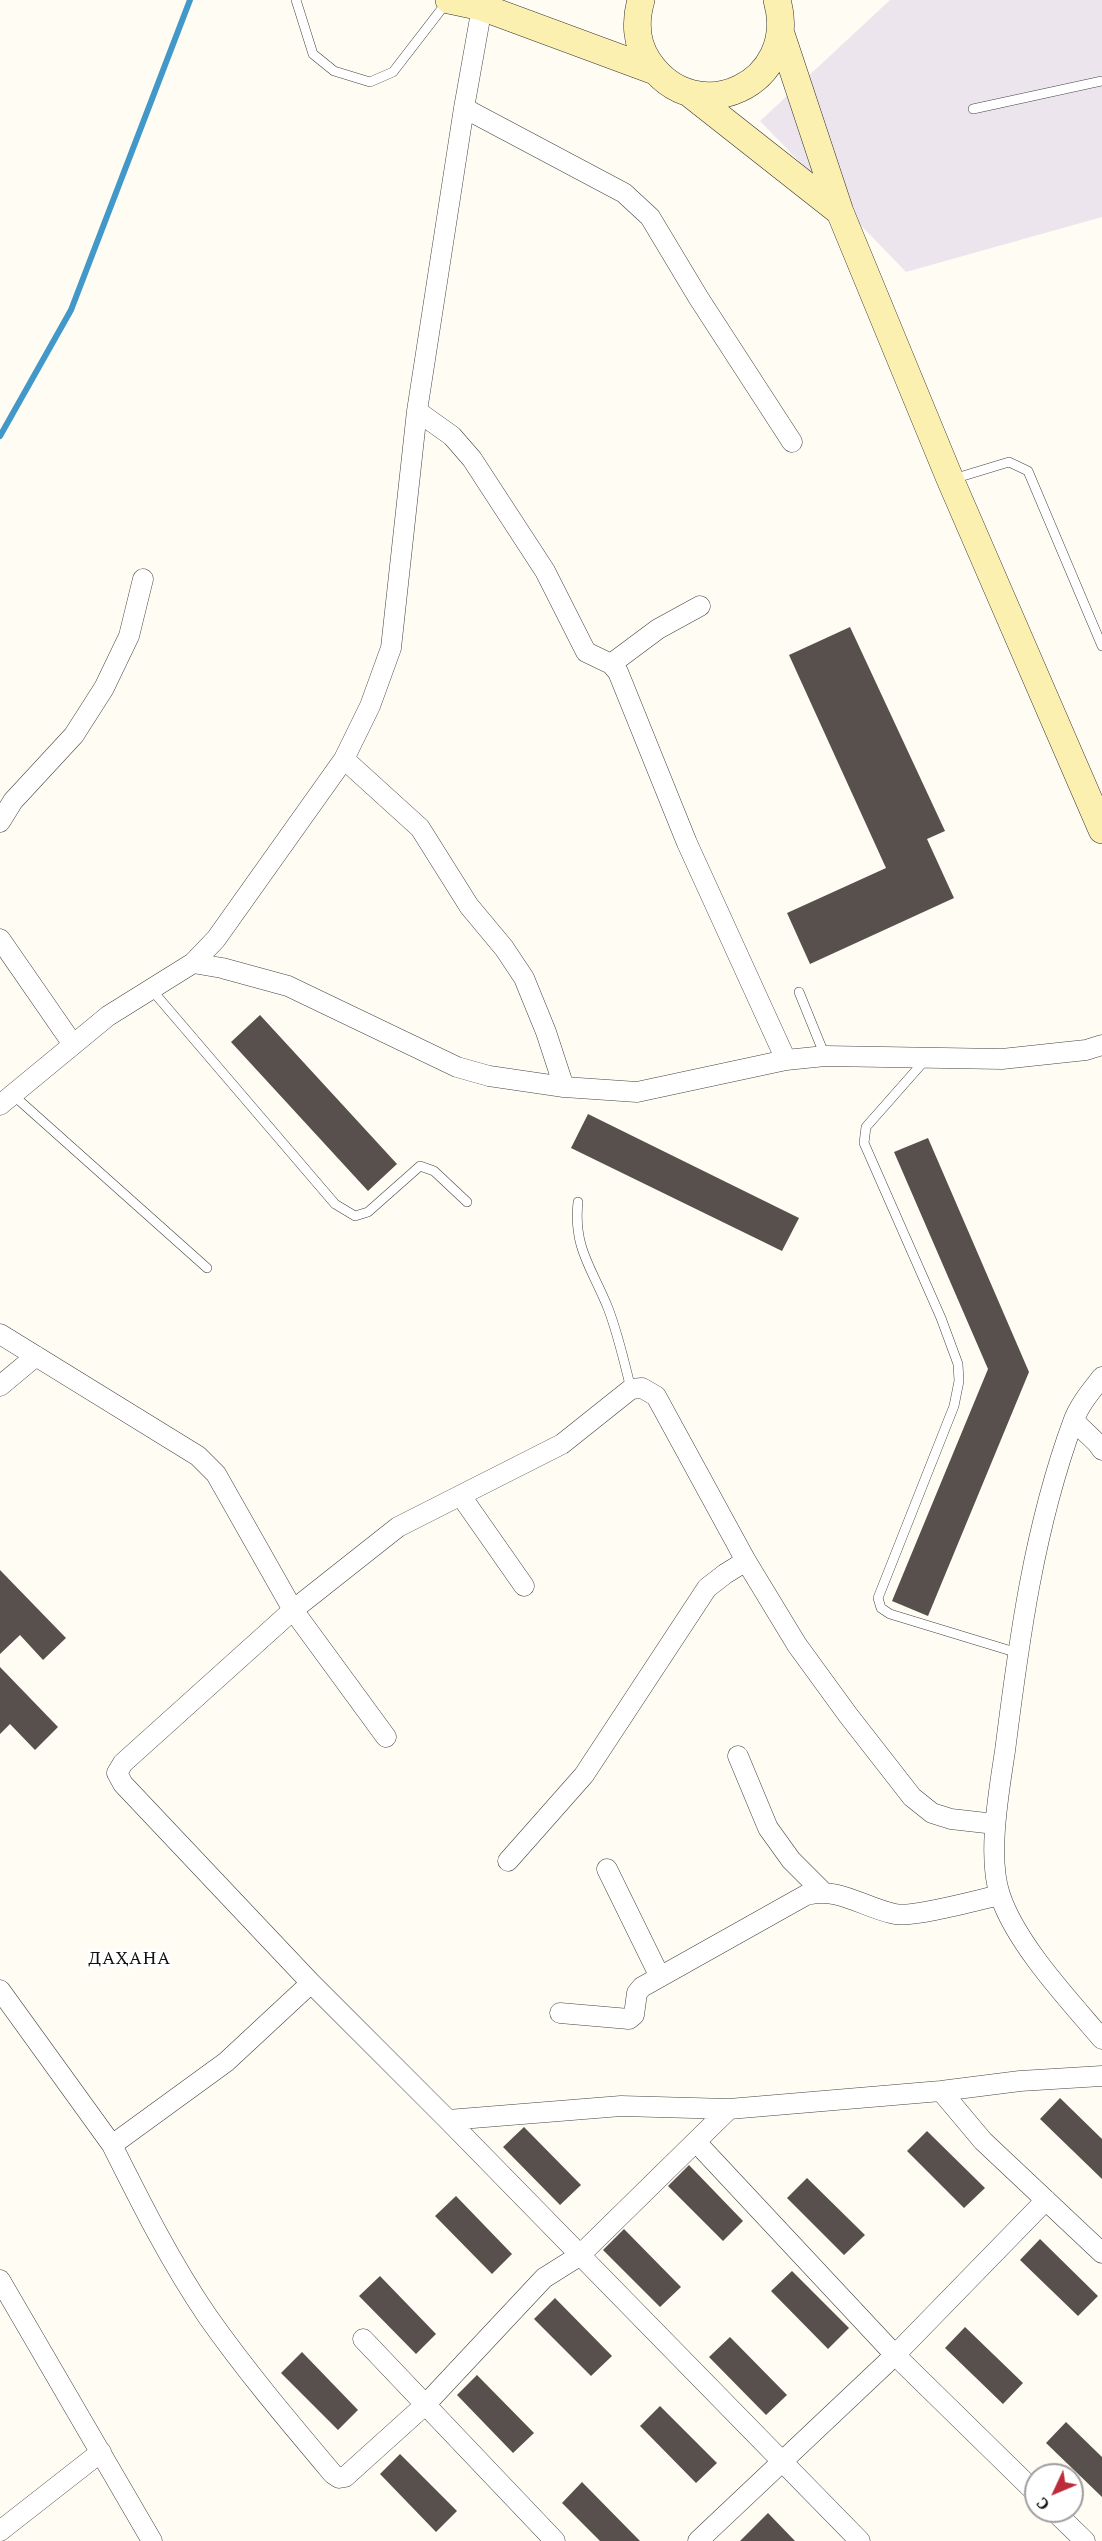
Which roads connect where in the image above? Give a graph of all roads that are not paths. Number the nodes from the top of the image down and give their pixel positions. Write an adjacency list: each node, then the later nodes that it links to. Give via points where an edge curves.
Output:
1 (296, 0): 2 (lane, via 313,54 334,71 370,82 393,72)
2 (449, 0): 5 (main road)
3 (512, 0): 5 (main road)
4 (641, 0): 7 (main road, via 638,34)
5 (482, 7): 7 (main road); 10 (street)
6 (783, 12): 9 (main road, via 775,54 748,85 709,96); 12 (main road)
7 (655, 71): 9 (main road, via 670,85)
8 (1102, 81): 11 (lane)
9 (689, 93): 12 (main road)
10 (464, 108): 13 (street); 14 (street, via 624,193 650,217)
11 (973, 109)
12 (840, 212): 15 (main road)
13 (417, 411): 19 (street, via 452,436 472,459 545,571 586,652); 20 (street, via 391,648 370,706)
14 (792, 442)
15 (951, 479): 18 (lane, via 1009,462 1028,471); 22 (main road)
16 (144, 579): 21 (street, via 129,636 104,688 67,743 13,801)
17 (700, 606): 19 (street, via 658,629)
18 (1102, 646)
19 (611, 664): 31 (street, via 618,672 687,843)
20 (344, 759): 24 (street, via 216,939); 32 (street, via 420,828 469,906 504,948 524,978)
21 (0, 822)
22 (1102, 830)
23 (0, 939): 27 (street)
24 (193, 963): 25 (street); 32 (street, via 288,986 457,1067)
25 (151, 989): 27 (street); 34 (lane, via 335,1204 356,1216 368,1212 420,1166 434,1171)
26 (799, 992): 29 (lane)
27 (72, 1043): 33 (street)
28 (1102, 1045): 30 (street, via 1002,1059)
29 (825, 1056): 30 (street); 31 (street)
30 (926, 1058): 48 (lane, via 866,1127 864,1143 941,1318 958,1364 959,1381 954,1406 878,1598 881,1608 890,1614)
31 (786, 1060): 32 (street, via 637,1092)
32 (564, 1087)
33 (6, 1100): 36 (lane)
34 (467, 1202)
35 (578, 1202): 41 (lane, via 579,1244 610,1316)
36 (207, 1268)
37 (0, 1334): 38 (street)
38 (36, 1356): 40 (street); 47 (street, via 198,1456 216,1474)
39 (1102, 1377): 42 (street)
40 (0, 1386)
41 (631, 1389): 44 (street, via 562,1444); 45 (street, via 642,1388 656,1396)
42 (1074, 1421): 43 (street); 48 (street, via 1036,1547)
43 (1102, 1450)
44 (461, 1496): 46 (street); 47 (street, via 398,1527)
45 (746, 1561): 51 (street, via 797,1645 912,1797 932,1813); 52 (street, via 707,1588 584,1774)
46 (524, 1586)
47 (293, 1610): 49 (street); 57 (street, via 123,1763 117,1773 123,1784)
48 (1018, 1653): 51 (street)
49 (386, 1737)
50 (738, 1756): 54 (street, via 768,1828)
51 (995, 1824): 55 (street)
52 (508, 1861)
53 (607, 1869): 56 (street)
54 (820, 1890): 55 (street, via 896,1914); 56 (street, via 806,1894)
55 (1000, 1895): 60 (street, via 1024,1941)
56 (660, 1977): 59 (street, via 637,1993 634,2015 629,2019)
57 (311, 1983): 64 (street); 66 (street, via 226,2062)
58 (0, 1990): 66 (street)
59 (560, 2013)
60 (1102, 2039)
61 (1102, 2076): 62 (street)
62 (941, 2091): 63 (street); 67 (street, via 983,2141)
63 (729, 2109): 64 (street, via 621,2106); 65 (street)
64 (448, 2120): 69 (street)
65 (696, 2142): 69 (street); 72 (street)
66 (112, 2145): 73 (street, via 207,2316 333,2474 345,2477)
67 (1046, 2200): 68 (street); 72 (street)
68 (1102, 2253)
69 (579, 2256): 73 (street, via 544,2278); 75 (street)
70 (0, 2280): 74 (street)
71 (363, 2340): 73 (street)
72 (895, 2355): 75 (street); 76 (street)
73 (426, 2404): 80 (street)
74 (101, 2452): 78 (street); 79 (street)
75 (783, 2462): 81 (street); 82 (street)
76 (1024, 2481)
77 (1066, 2523): 83 (street)
78 (0, 2531)
79 (152, 2541)
80 (555, 2541)
81 (698, 2541)
82 (860, 2541)
83 (1084, 2541)

